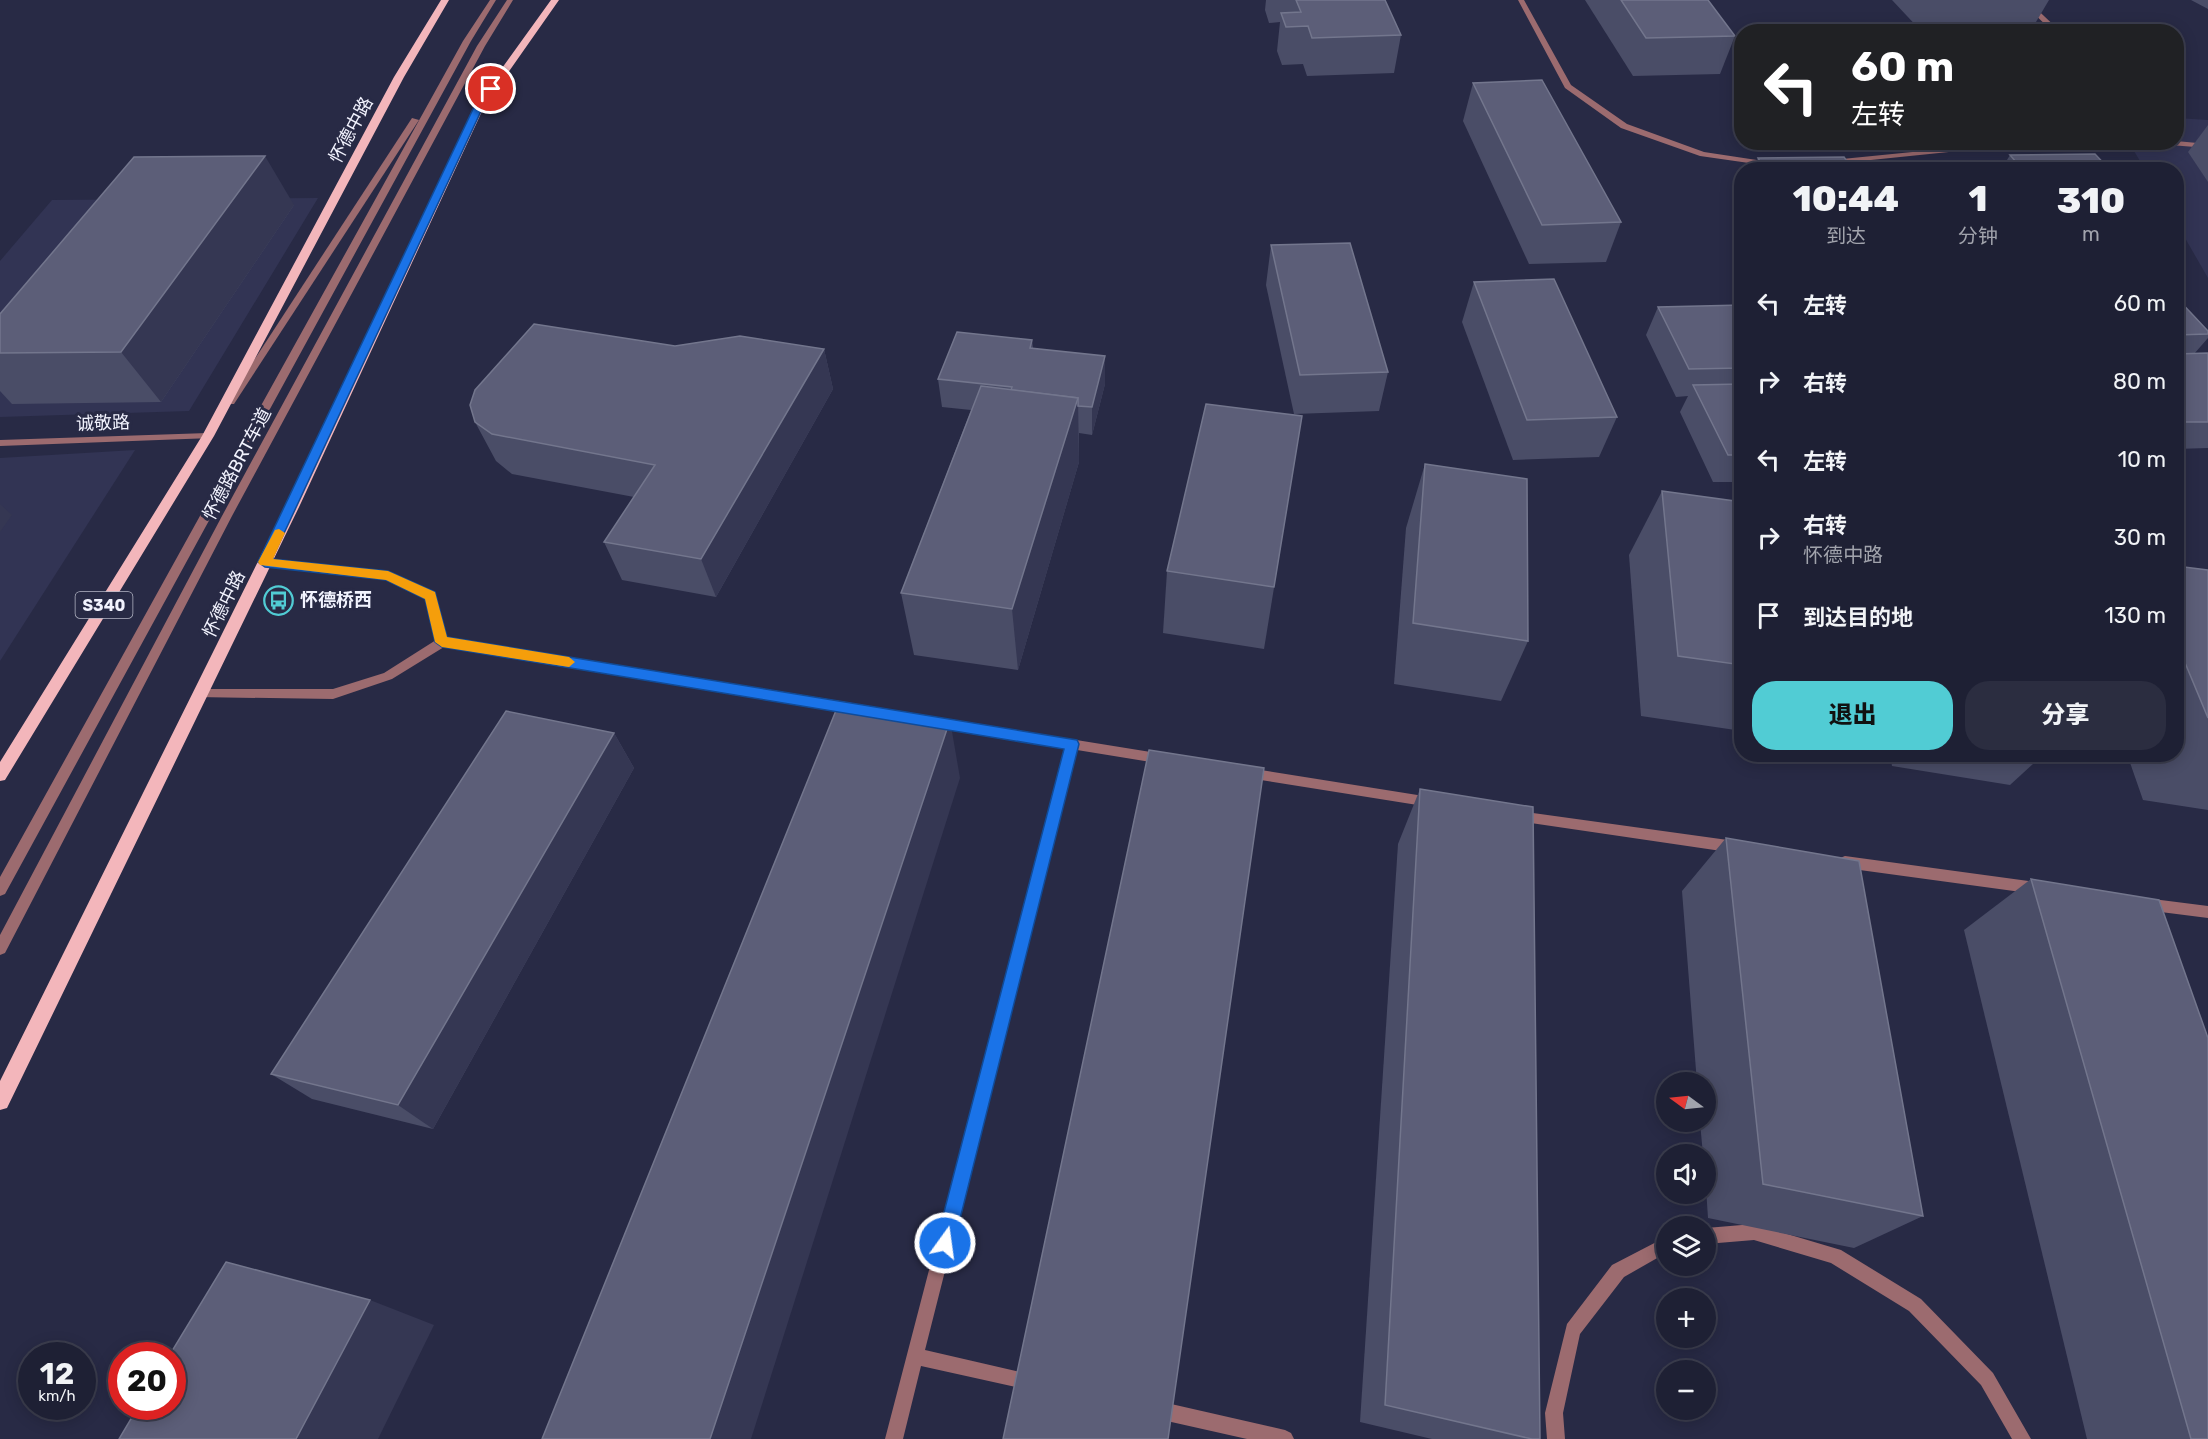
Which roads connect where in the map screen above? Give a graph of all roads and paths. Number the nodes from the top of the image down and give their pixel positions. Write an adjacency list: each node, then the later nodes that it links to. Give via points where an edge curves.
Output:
1 (445, 0): 14 (main road, 怀德中路, via 399,77)
2 (493, 0): 8 (street, 怀德路BRT车道)
3 (510, 0): 33 (street, 怀德路BRT车道, via 475,57 255,464)
4 (555, 0): 16 (main road, 怀德中路, via 479,107)
5 (1521, 0): 12 (street, via 1568,86 1624,126 1703,154)
6 (2023, 0): 7 (street)
7 (2049, 24)
8 (467, 41): 14 (street); 30 (street, 怀德路BRT车道)
9 (2184, 144): 10 (street)
10 (2208, 146)
11 (1957, 150): 13 (street)
12 (1755, 162)
13 (1828, 162)
14 (208, 436): 15 (street, 诚敬路); 24 (main road, 怀德中路 / S340)
15 (0, 443)
16 (265, 562): 17 (street, via 388,576 431,596); 18 (main road, 怀德中路)
17 (442, 642): 18 (street, via 388,676 333,694); 19 (street)
18 (200, 694): 34 (main road, 怀德中路)
19 (862, 710)
20 (921, 720): 21 (street)
21 (1072, 744): 22 (street); 37 (street)
22 (1179, 761)
23 (1238, 771): 25 (street)
24 (0, 775)
25 (1439, 803)
26 (1510, 814): 27 (street)
27 (1746, 849)
28 (1829, 860): 29 (street)
29 (2042, 889)
30 (0, 890)
31 (2137, 903): 32 (street)
32 (2208, 912)
33 (0, 949)
34 (0, 1101)
35 (1716, 1235): 43 (street, via 1754,1232 1835,1256 1915,1305 1987,1379)
36 (1656, 1250): 42 (street, via 1618,1271 1573,1330 1554,1413)
37 (916, 1356): 38 (street); 40 (street)
38 (1043, 1385)
39 (1147, 1408): 41 (street)
40 (894, 1439)
41 (1285, 1439)
42 (1556, 1439)
43 (2022, 1439)

